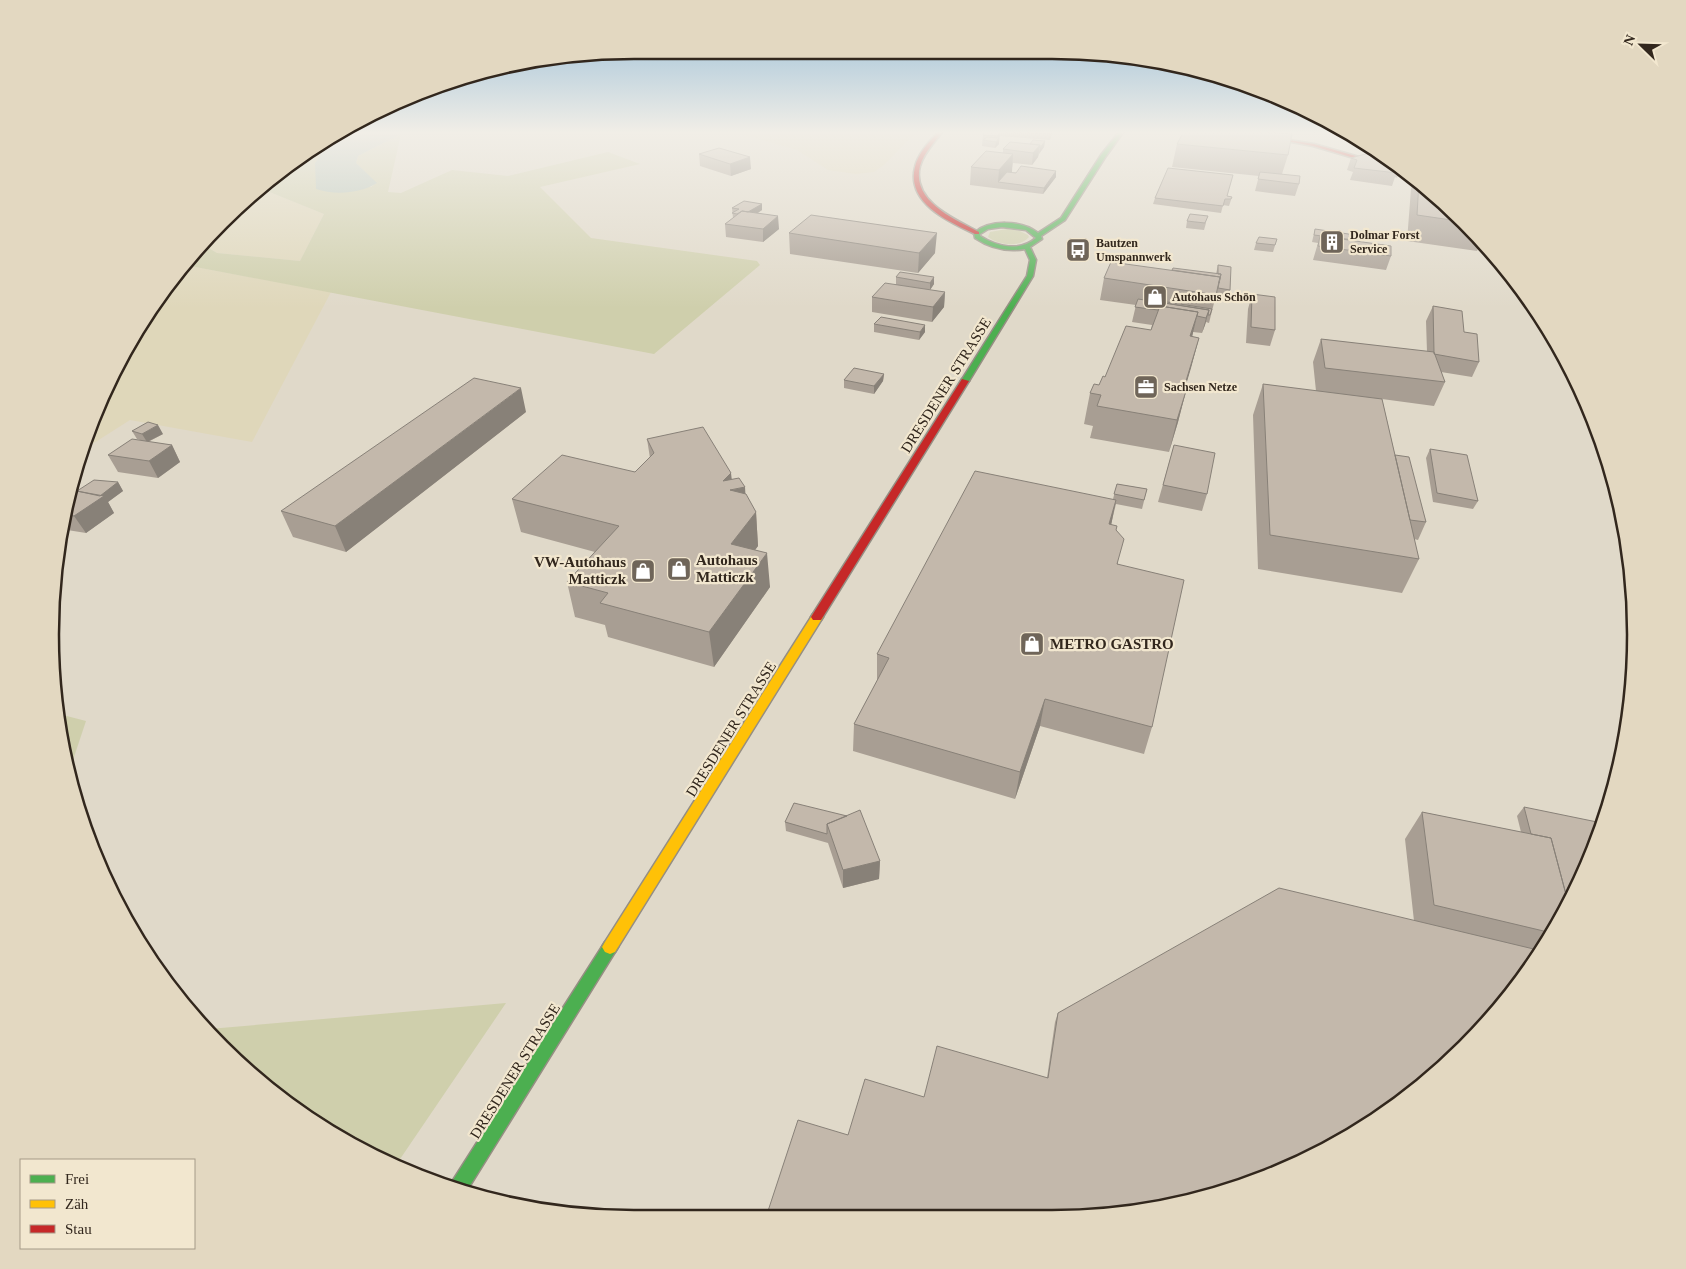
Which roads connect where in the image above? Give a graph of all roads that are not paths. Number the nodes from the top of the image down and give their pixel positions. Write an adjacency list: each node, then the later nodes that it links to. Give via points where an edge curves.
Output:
1 (918, 190): 3 (main road)
2 (1081, 190): 4 (main road)
3 (926, 202): 5 (main road); 7 (main road, via 935,213)
4 (1066, 211): 6 (main road); 8 (main road, via 1058,223)
5 (990, 226): 6 (main road); 7 (main road)
6 (1025, 227): 8 (main road)
7 (977, 233): 10 (main road, via 982,242)
8 (1039, 235): 9 (main road, via 1038,241)
9 (1026, 246): 10 (main road); 11 (main road, DRESDENER STRASSE, via 1034,269)
10 (1007, 248): 11 (main road)
11 (1028, 281): 12 (main road, DRESDENER STRASSE)
12 (461, 1184)

